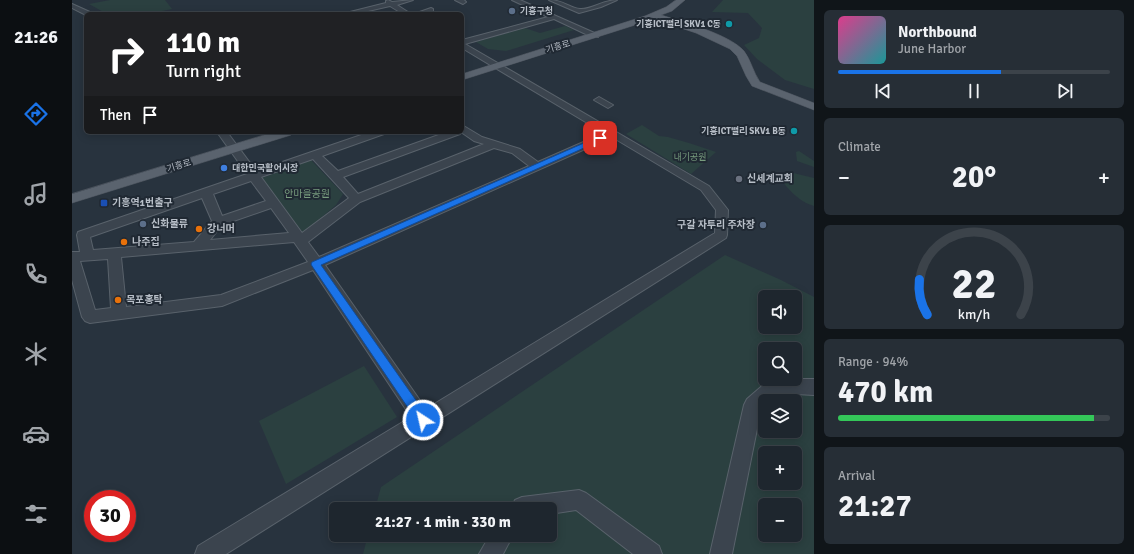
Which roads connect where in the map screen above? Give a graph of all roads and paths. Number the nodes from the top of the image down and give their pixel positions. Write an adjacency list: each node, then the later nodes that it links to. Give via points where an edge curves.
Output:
1 (384, 0): 8 (street)
2 (410, 0): 8 (street)
3 (552, 0): 4 (street, via 579,11)
4 (614, 0)
5 (681, 0): 16 (main road, 기흥로)
6 (513, 2): 9 (street); 17 (street)
7 (536, 2): 9 (street)
8 (391, 4): 13 (street); 14 (street)
9 (525, 4): 17 (street)
10 (72, 6): 12 (street)
11 (431, 10): 15 (street)
12 (86, 12)
13 (354, 12)
14 (405, 12)
15 (424, 12)
16 (654, 16): 18 (main road, 기흥로); 25 (main road, via 729,43 739,52 751,79 756,84)
17 (551, 18): 18 (street); 19 (street)
18 (595, 35): 21 (main road, 기흥로)
19 (464, 41)
20 (464, 46): 21 (street)
21 (498, 65): 22 (main road, 기흥로); 27 (street)
22 (464, 76)
23 (599, 100): 24 (street)
24 (608, 105)
25 (814, 107)
26 (464, 132): 32 (street)
27 (613, 133): 35 (street); 51 (street, via 705,188 722,210 721,235)
28 (223, 134): 33 (street)
29 (281, 134): 33 (main road, 기흥로)
30 (374, 134): 34 (street)
31 (450, 134): 37 (street)
32 (494, 144): 35 (street, via 516,152); 39 (street)
33 (234, 149): 36 (street); 40 (main road, 기흥로)
34 (315, 155): 36 (street); 37 (street)
35 (537, 166): 48 (street)
36 (253, 175): 38 (street); 41 (street)
37 (336, 176): 39 (street)
38 (206, 192): 42 (street); 46 (street, via 83,235)
39 (356, 198): 43 (street)
40 (72, 199)
41 (273, 203): 42 (street); 43 (street)
42 (218, 222): 44 (street)
43 (299, 239): 44 (street); 48 (street)
44 (198, 246): 45 (street)
45 (114, 254): 46 (street); 49 (street)
46 (87, 256): 47 (street)
47 (72, 257): 49 (street, via 90,317)
48 (315, 264): 49 (street, via 222,300); 51 (street)
49 (119, 313)
50 (814, 386): 57 (street, via 774,385 753,405)
51 (423, 420): 54 (street)
52 (557, 503): 56 (street, via 579,500)
53 (498, 542): 55 (street)
54 (206, 554)
55 (490, 554)
56 (651, 554)
57 (721, 554)

